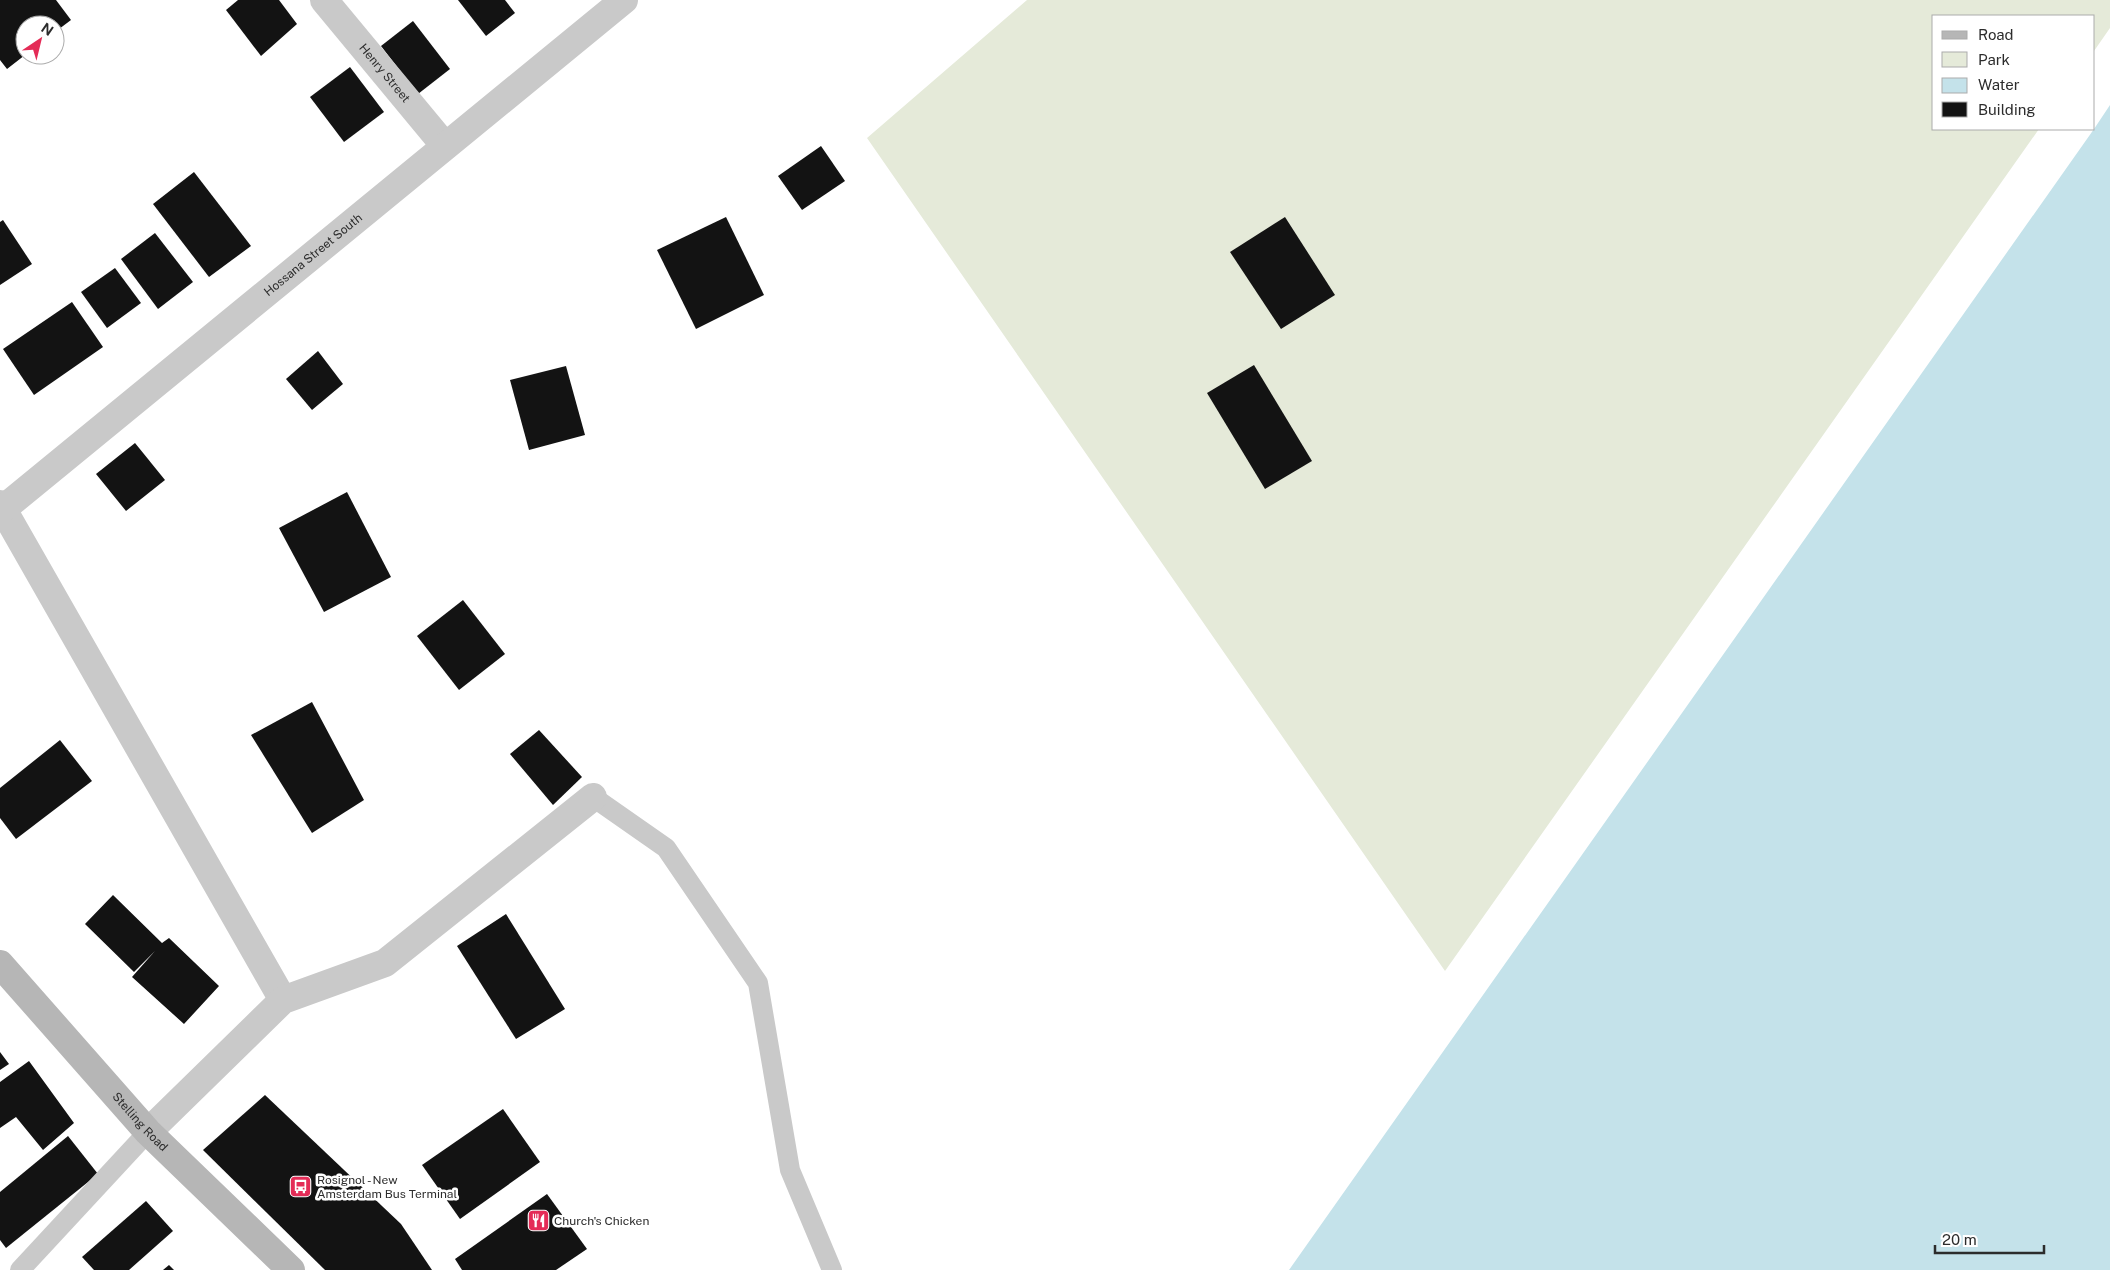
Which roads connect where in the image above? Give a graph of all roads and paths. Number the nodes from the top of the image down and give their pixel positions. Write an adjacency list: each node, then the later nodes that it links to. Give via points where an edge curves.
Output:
1 (324, 0): 3 (street, Henry Street)
2 (624, 0): 3 (street, Hossana Street South)
3 (445, 146): 4 (street, Hossana Street South)
4 (1, 507): 7 (street)
5 (593, 797): 7 (street, via 385,963); 11 (lane, via 666,848 758,983 790,1170)
6 (0, 964): 8 (main road, Stelling Road)
7 (283, 1000): 8 (street)
8 (148, 1132): 9 (lane); 10 (main road, Stelling Road)
9 (20, 1270)
10 (291, 1270)
11 (832, 1270)

